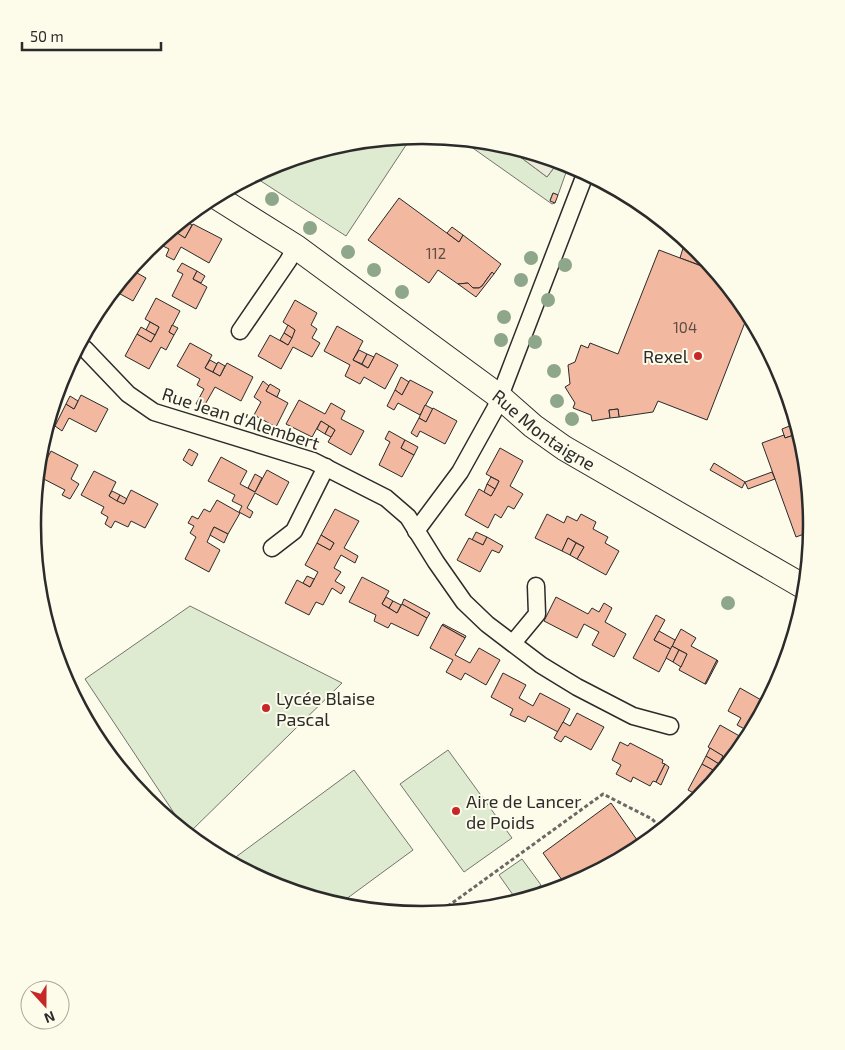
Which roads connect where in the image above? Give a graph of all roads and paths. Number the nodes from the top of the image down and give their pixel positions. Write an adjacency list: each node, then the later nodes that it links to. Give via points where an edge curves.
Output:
1 (583, 180): 6 (street)
2 (222, 201): 3 (street, Rue Montaigne)
3 (296, 247): 4 (street); 6 (street, Rue Montaigne)
4 (240, 331)
5 (85, 349): 7 (street, Rue Jean d'Alembert, via 128,394 154,412)
6 (500, 397): 8 (street, via 460,472); 10 (street, Rue Montaigne, via 564,448)
7 (326, 467): 8 (street, Rue Jean d'Alembert, via 386,498 408,517); 9 (street, Rue Jean d'Alembert, via 294,531)
8 (416, 531): 12 (street, Rue Jean d'Alembert, via 464,602)
9 (272, 548)
10 (799, 584)
11 (536, 586): 12 (street, via 537,614)
12 (513, 643): 13 (street, Rue Jean d'Alembert, via 577,687 633,716)
13 (670, 726)
14 (658, 825): 15 (path, via 603,794)
15 (450, 905)

